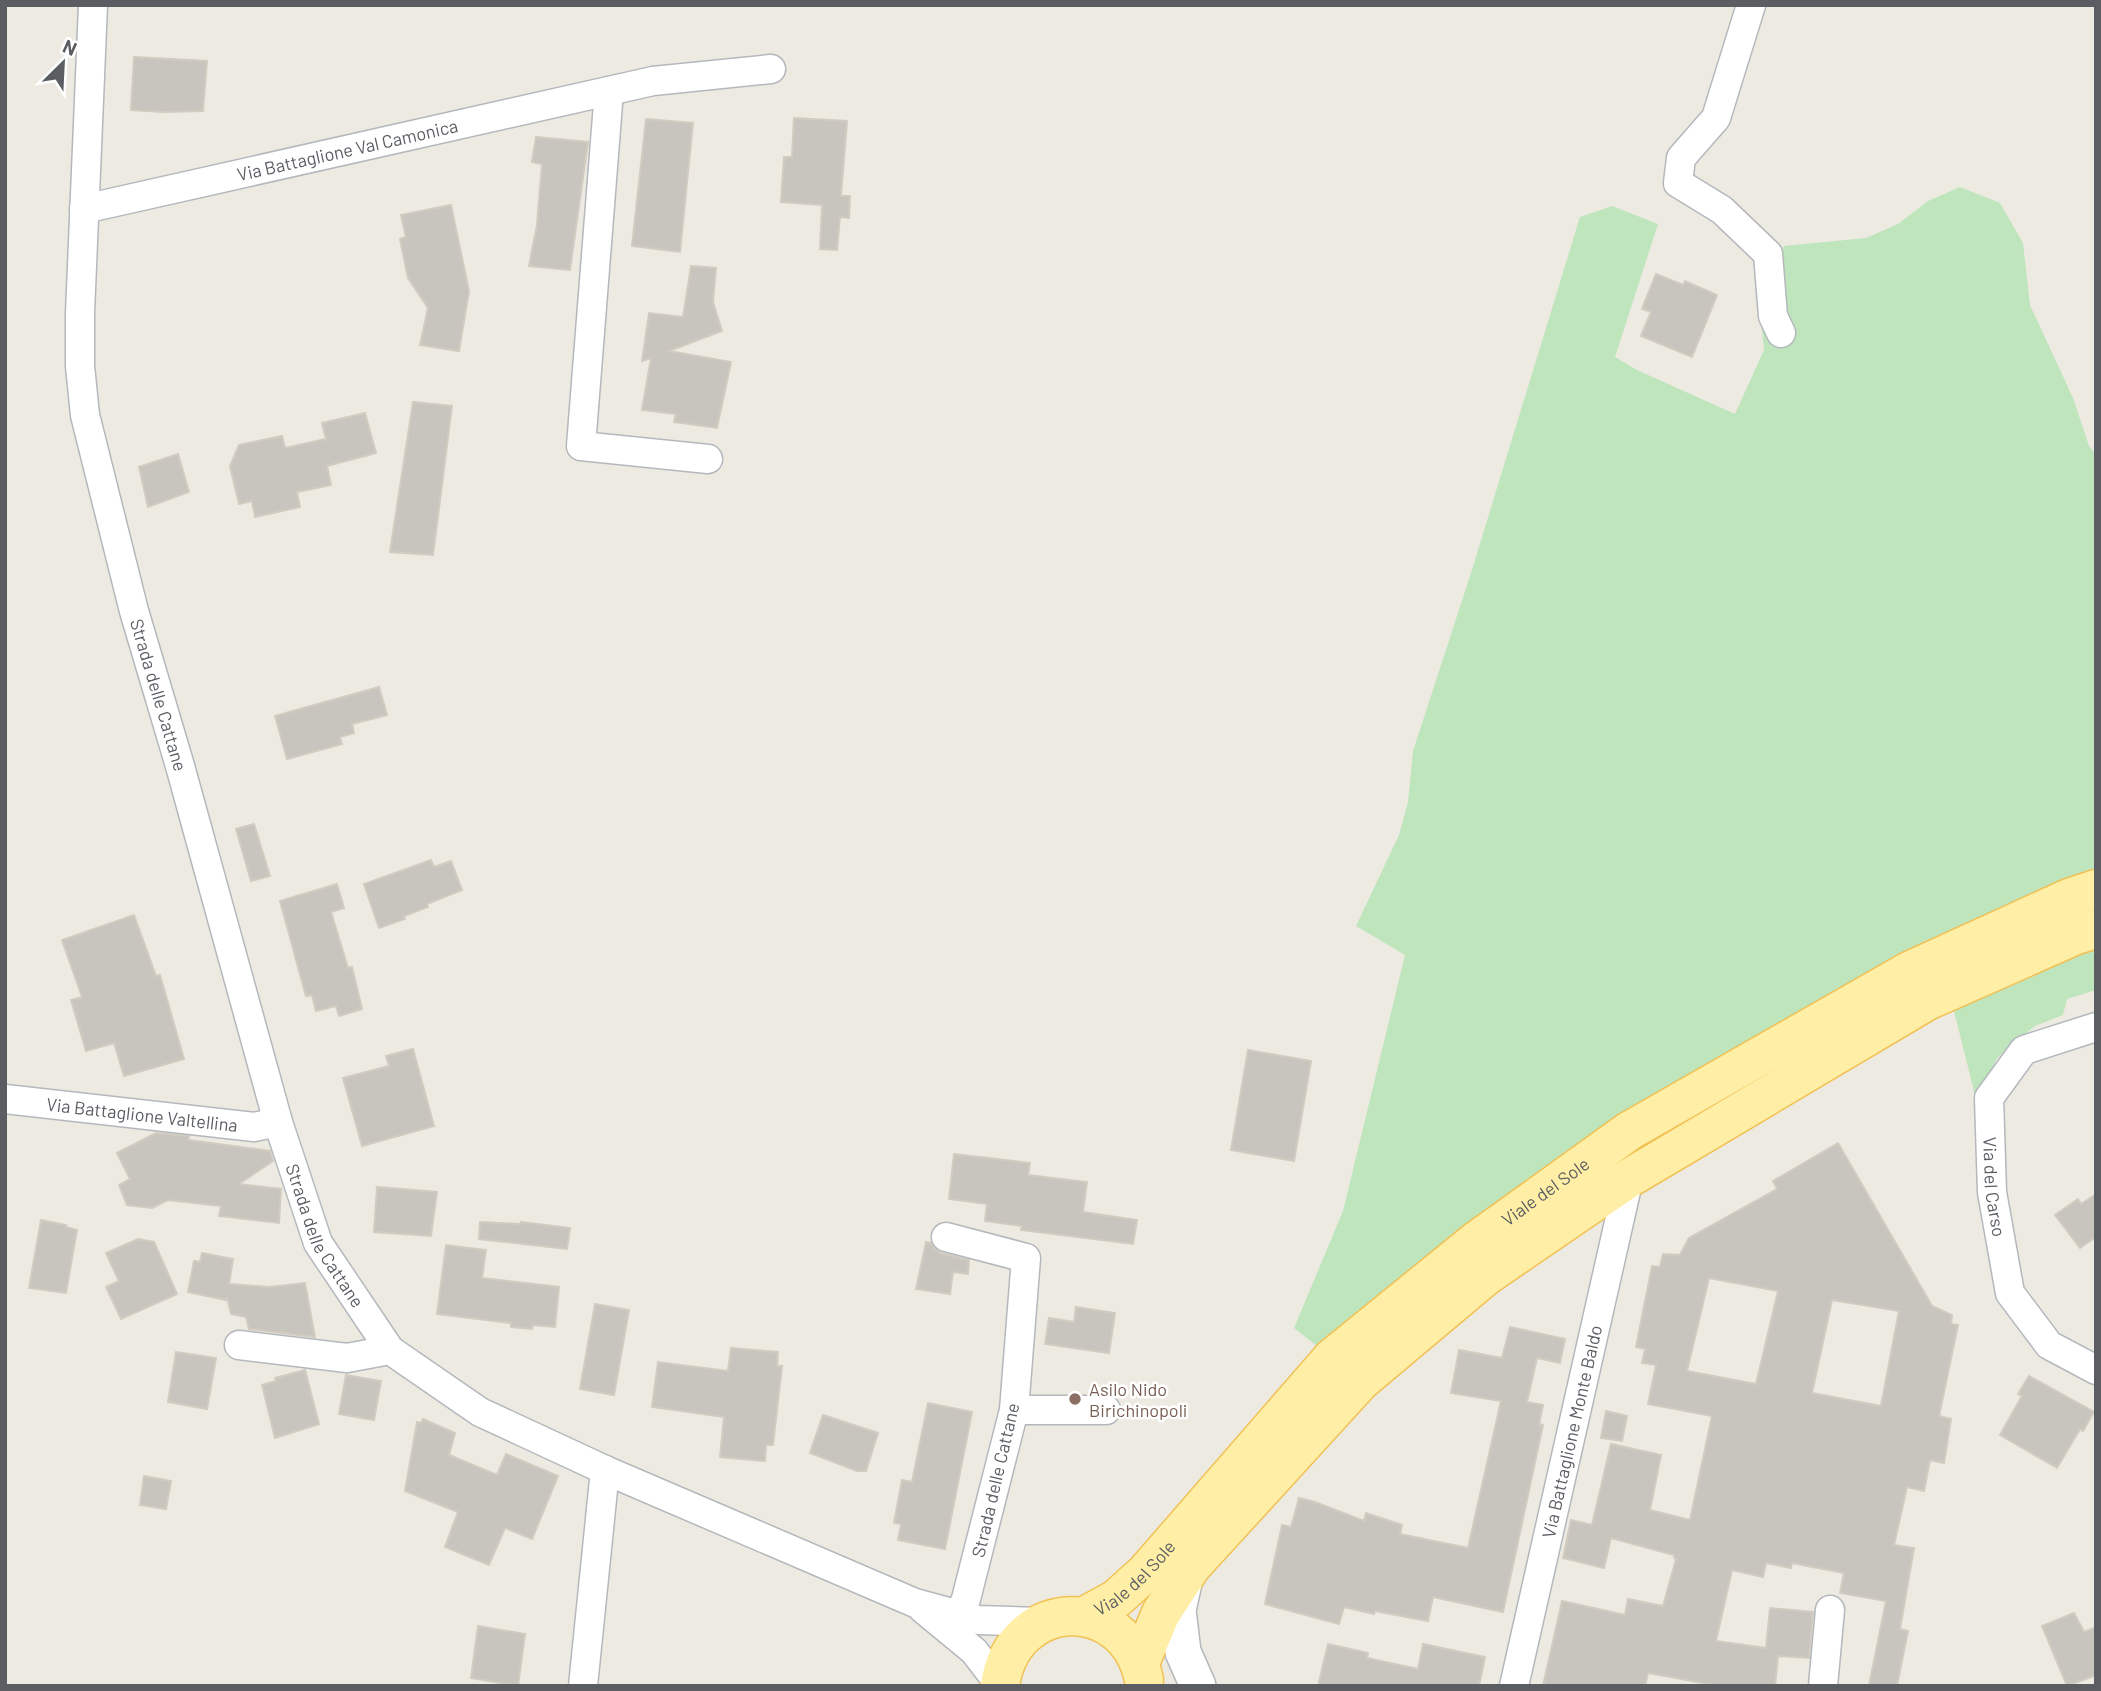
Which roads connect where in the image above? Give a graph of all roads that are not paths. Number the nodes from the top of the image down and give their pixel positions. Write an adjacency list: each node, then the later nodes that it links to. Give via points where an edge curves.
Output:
1 (93, 5): 5 (street, Strada delle Cattane)
2 (1751, 5): 6 (street, via 1716,118 1681,158 1678,183 1722,209 1768,254 1773,316)
3 (771, 69): 4 (street, Via Battaglione Val Camonica, via 653,81)
4 (609, 91): 5 (street, Via Battaglione Val Camonica); 7 (street, via 581,446)
5 (84, 209): 12 (street, Strada delle Cattane, via 80,366 85,415 134,611)
6 (1781, 333)
7 (708, 459)
8 (2096, 890): 25 (main road, Viale del Sole, via 1909,971 1629,1131 1498,1225 1332,1358 1145,1573 1116,1599)
9 (2096, 929): 13 (main road, Viale del Sole, via 1927,1002)
10 (2096, 1027): 17 (street, Via del Carso, via 2024,1050 1989,1098 1992,1192 2010,1293 2049,1345)
11 (5, 1099): 12 (street, Via Battaglione Valtellina, via 254,1127)
12 (278, 1122): 16 (street, Strada delle Cattane, via 318,1243)
13 (1629, 1178): 21 (main road, Viale del Sole, via 1486,1276 1360,1381); 31 (street, Via Battaglione Monte Baldo)
14 (946, 1237): 18 (street, Strada delle Cattane, via 1026,1258)
15 (239, 1345): 16 (street, via 347,1358)
16 (390, 1350): 20 (street, Strada delle Cattane, via 480,1412)
17 (2096, 1370)
18 (1014, 1410): 19 (street); 24 (street, Strada delle Cattane)
19 (1106, 1410)
20 (605, 1470): 22 (street, Strada delle Cattane); 29 (street)
21 (1186, 1574): 27 (main road, via 1161,1613); 30 (street, via 1178,1610 1183,1652)
22 (915, 1603): 24 (street, Strada delle Cattane); 28 (street, Strada delle Cattane, via 974,1651)
23 (1830, 1611): 32 (street)
24 (959, 1615): 26 (street, Strada delle Cattane)
25 (1085, 1616): 26 (main road, Viale del Sole); 27 (main road, Viale del Sole, via 1124,1637)
26 (1044, 1622): 28 (main road, Viale del Sole, via 1018,1641)
27 (1146, 1678)
28 (1000, 1685)
29 (583, 1686)
30 (1198, 1686)
31 (1514, 1686)
32 (1824, 1686)

